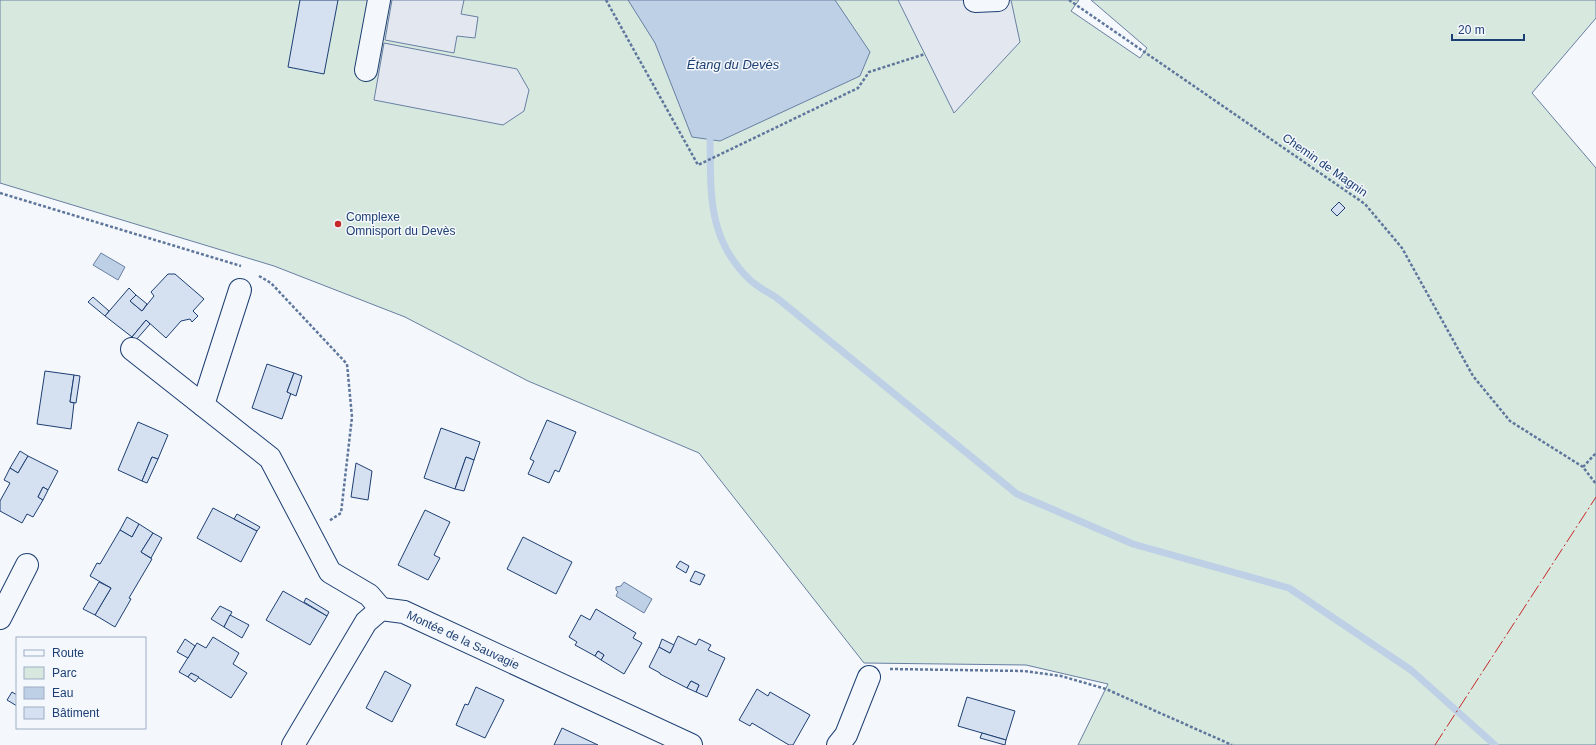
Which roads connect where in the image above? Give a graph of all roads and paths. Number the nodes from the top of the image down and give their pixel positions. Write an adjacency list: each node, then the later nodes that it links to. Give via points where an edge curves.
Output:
1 (379, 0): 7 (street)
2 (606, 0): 6 (path, via 698,165 858,88 869,72)
3 (998, 0): 5 (street)
4 (1069, 0): 12 (path, Chemin de Magnin, via 1365,204 1402,248 1473,376 1510,421)
5 (975, 1)
6 (925, 54)
7 (366, 70)
8 (240, 290): 10 (street)
9 (132, 349): 10 (street)
10 (203, 405): 15 (street, via 270,458 330,572 369,595)
11 (1596, 453): 12 (path)
12 (1583, 467): 13 (path, Chemin de Magnin)
13 (1596, 484)
14 (27, 565): 16 (street)
15 (381, 609): 18 (street, via 366,622); 19 (street, Montée de la Sauvagie, via 404,612)
16 (0, 618)
17 (869, 677): 20 (street, via 846,735); 21 (path, via 885,670 919,669 1024,670 1061,676 1106,689)
18 (293, 745)
19 (691, 745)
20 (838, 745)
21 (1232, 745)

